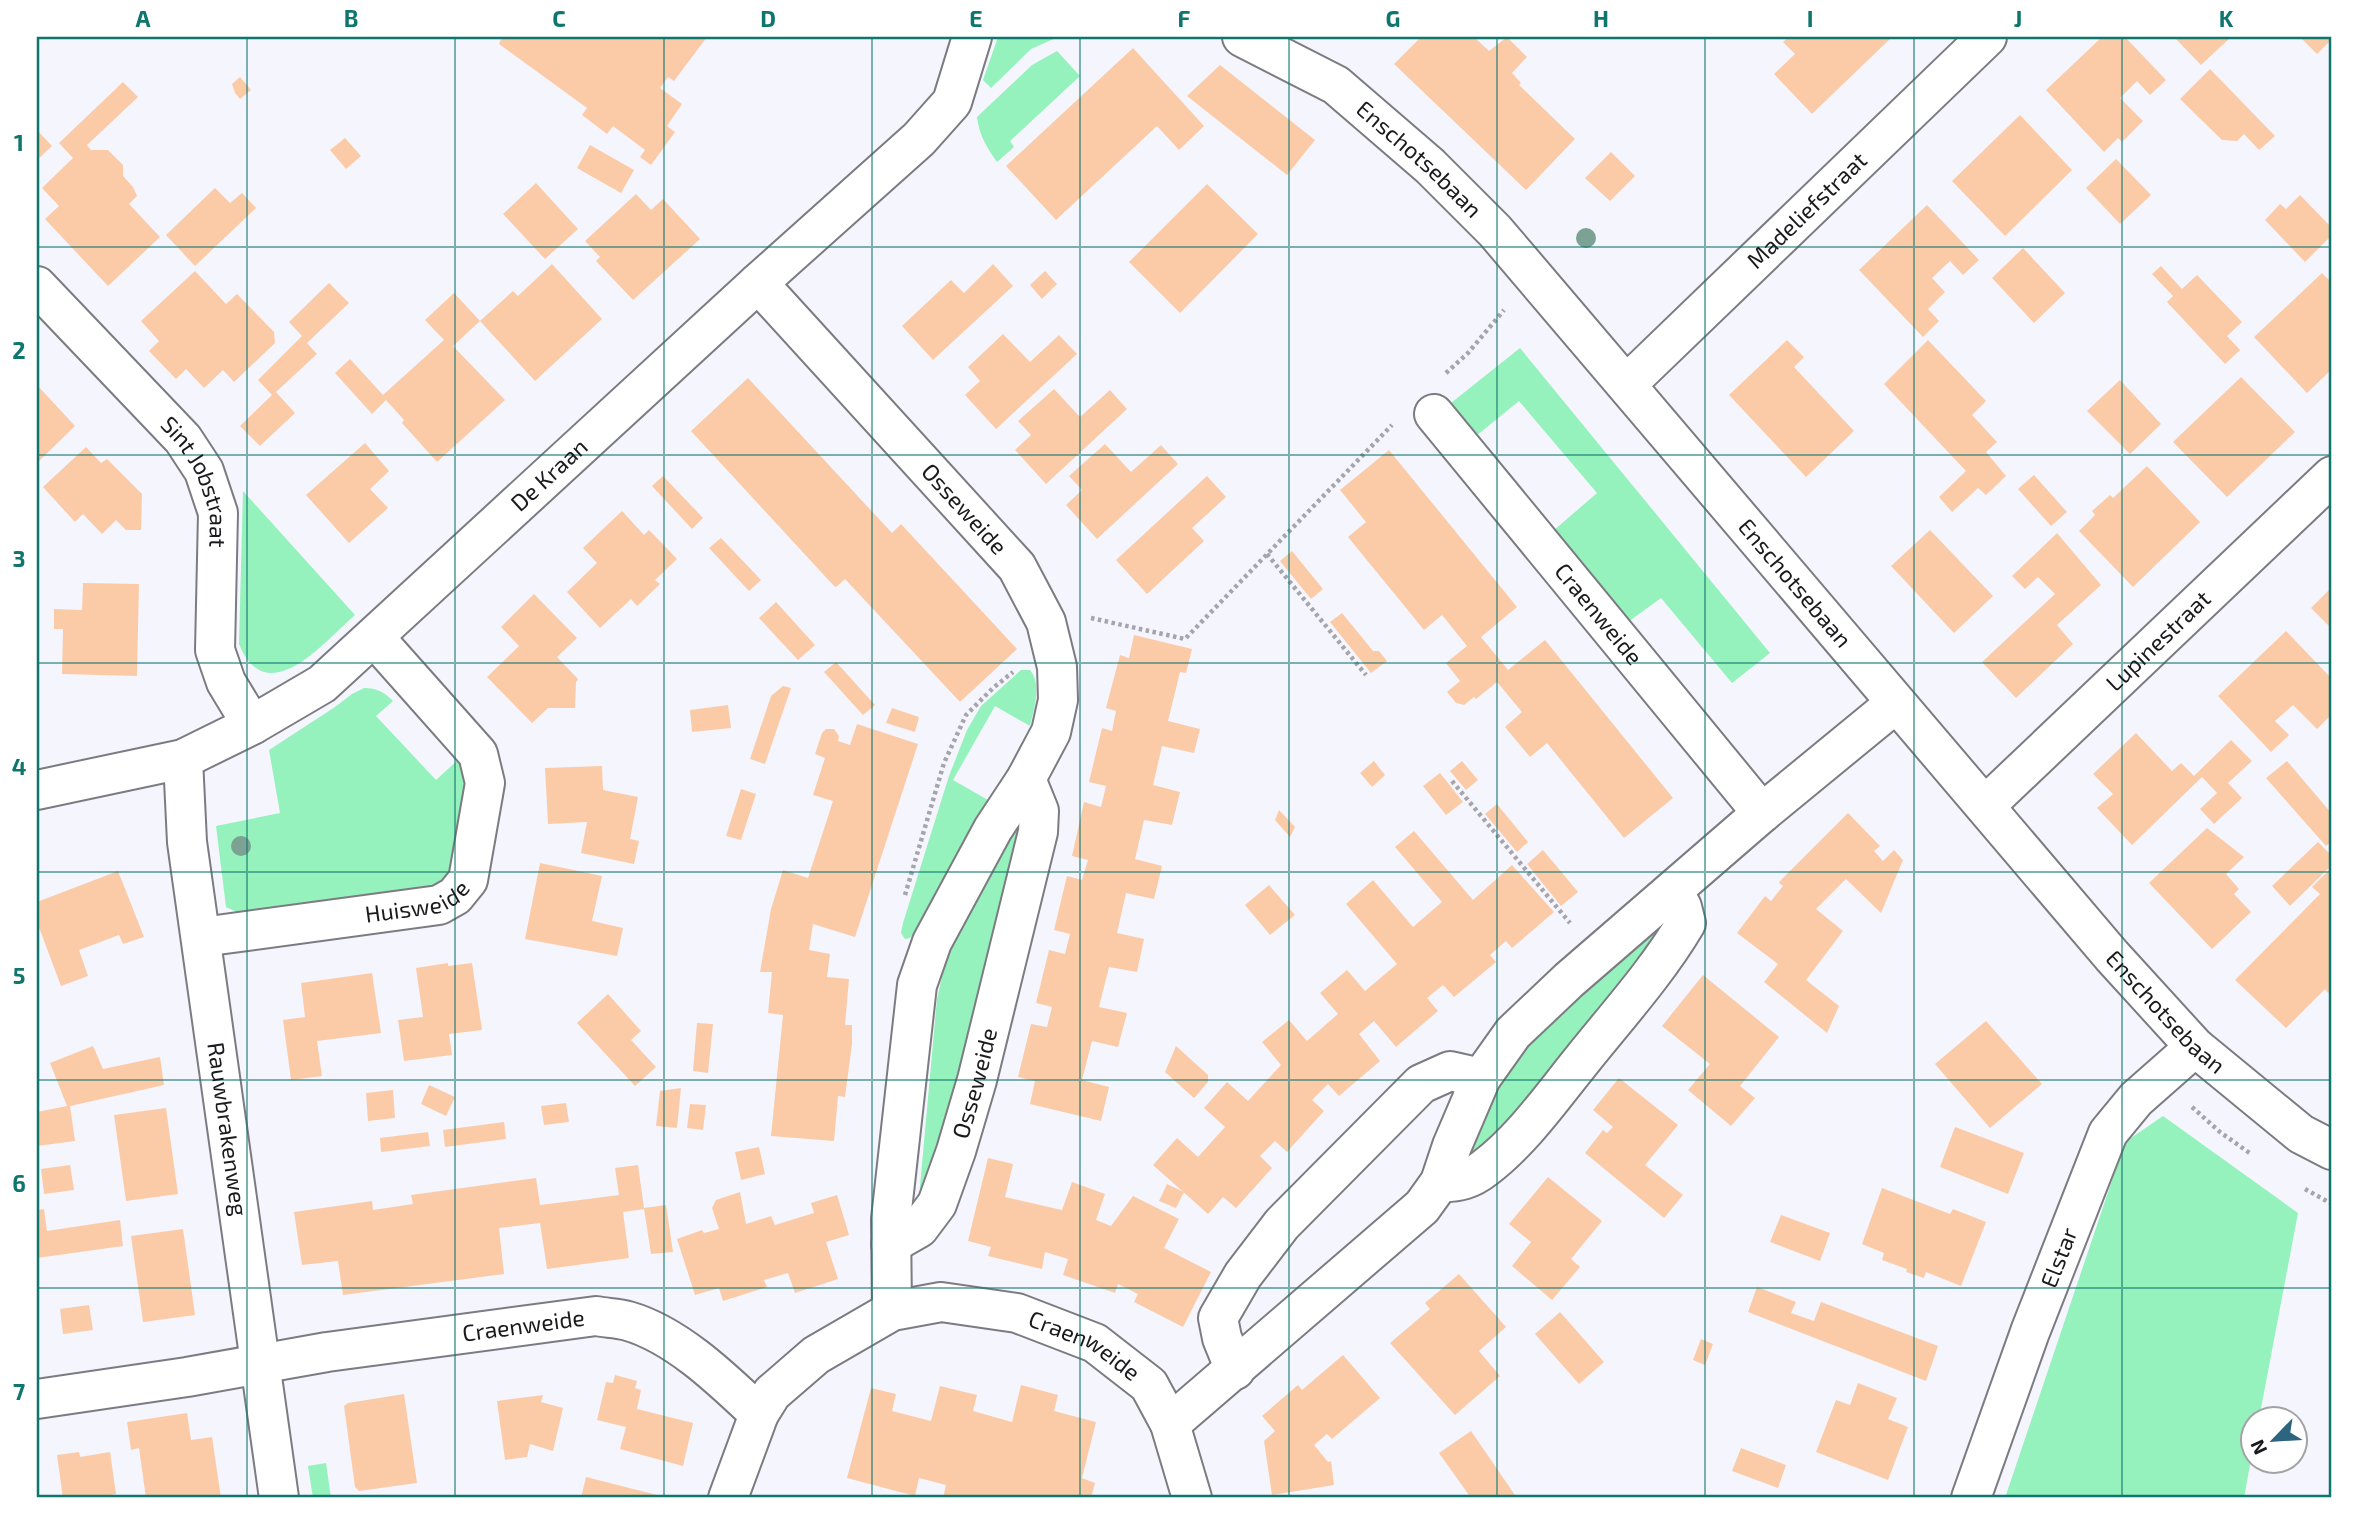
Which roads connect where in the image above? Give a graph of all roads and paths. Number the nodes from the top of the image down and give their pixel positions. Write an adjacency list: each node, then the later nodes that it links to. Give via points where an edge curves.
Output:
1 (972, 37): 4 (street, De Kraan, via 951,102 936,121)
2 (1242, 37): 7 (street, Enschotsebaan, via 1336,85 1411,149 1495,231)
3 (1987, 37): 7 (street, Madeliefstraat)
4 (758, 283): 12 (street, De Kraan); 13 (street, Osseweide, via 1017,567)
5 (37, 286): 16 (street, Sint Jobstraat, via 183,439 204,471 218,513 215,650 226,682)
6 (1507, 307): 8 (path)
7 (1627, 384): 15 (street, Enschotsebaan)
8 (1437, 397): 22 (street, Craenweide)
9 (1392, 425): 11 (path)
10 (2332, 476): 21 (street, Lupinestraat)
11 (1268, 554): 13 (path, via 1185,639 1072,614); 14 (path)
12 (374, 637): 16 (street, De Kraan, via 322,684); 25 (street, Huisweide, via 478,754 485,783 468,880 455,896 439,905)
13 (1050, 637): 18 (street, Osseweide, via 1058,700 1051,732); 24 (path, via 966,715 944,763)
14 (1366, 675)
15 (1896, 702): 21 (street, Enschotsebaan); 22 (street)
16 (252, 725): 17 (street, De Kraan)
17 (183, 759): 20 (street, De Kraan); 25 (street, Rauwbrakenweg, via 187,842)
18 (1026, 779): 31 (street, Osseweide, via 993,829 932,942 917,985); 31 (street, Osseweide, via 1039,811 1038,832 977,1080 937,1204 919,1228)
19 (1452, 781): 26 (path)
20 (37, 790)
21 (1986, 805): 27 (street, Enschotsebaan)
22 (1762, 813): 23 (street)
23 (1673, 891): 26 (street); 30 (street, via 1686,923 1666,956 1510,1145 1460,1183)
24 (903, 900)
25 (202, 937): 33 (street, Rauwbrakenweg)
26 (1597, 956): 28 (street, via 1513,1033)
27 (2195, 1047): 29 (street, Enschotsebaan, via 2301,1134); 41 (street, Elstar, via 2136,1099 2108,1133)
28 (1481, 1078): 30 (street); 34 (street, via 1450,1071 1422,1084 1282,1224 1243,1275 1218,1318)
29 (2332, 1150)
30 (1440, 1182): 34 (street, via 1422,1208)
31 (891, 1244): 32 (street, Osseweide)
32 (892, 1311): 36 (street, Craenweide, via 816,1355 772,1393); 37 (street, Craenweide, via 941,1302 1017,1313 1095,1343 1149,1385)
33 (259, 1364): 35 (street, Craenweide); 36 (street, Craenweide, via 596,1316 628,1321 663,1337 715,1373); 38 (street, Rauwbrakenweg)
34 (1235, 1370): 37 (street)
35 (37, 1399)
36 (759, 1414): 39 (street, Craenweide)
37 (1170, 1424): 40 (street, Craenweide)
38 (279, 1498)
39 (728, 1498)
40 (1192, 1498)
41 (1971, 1498)

